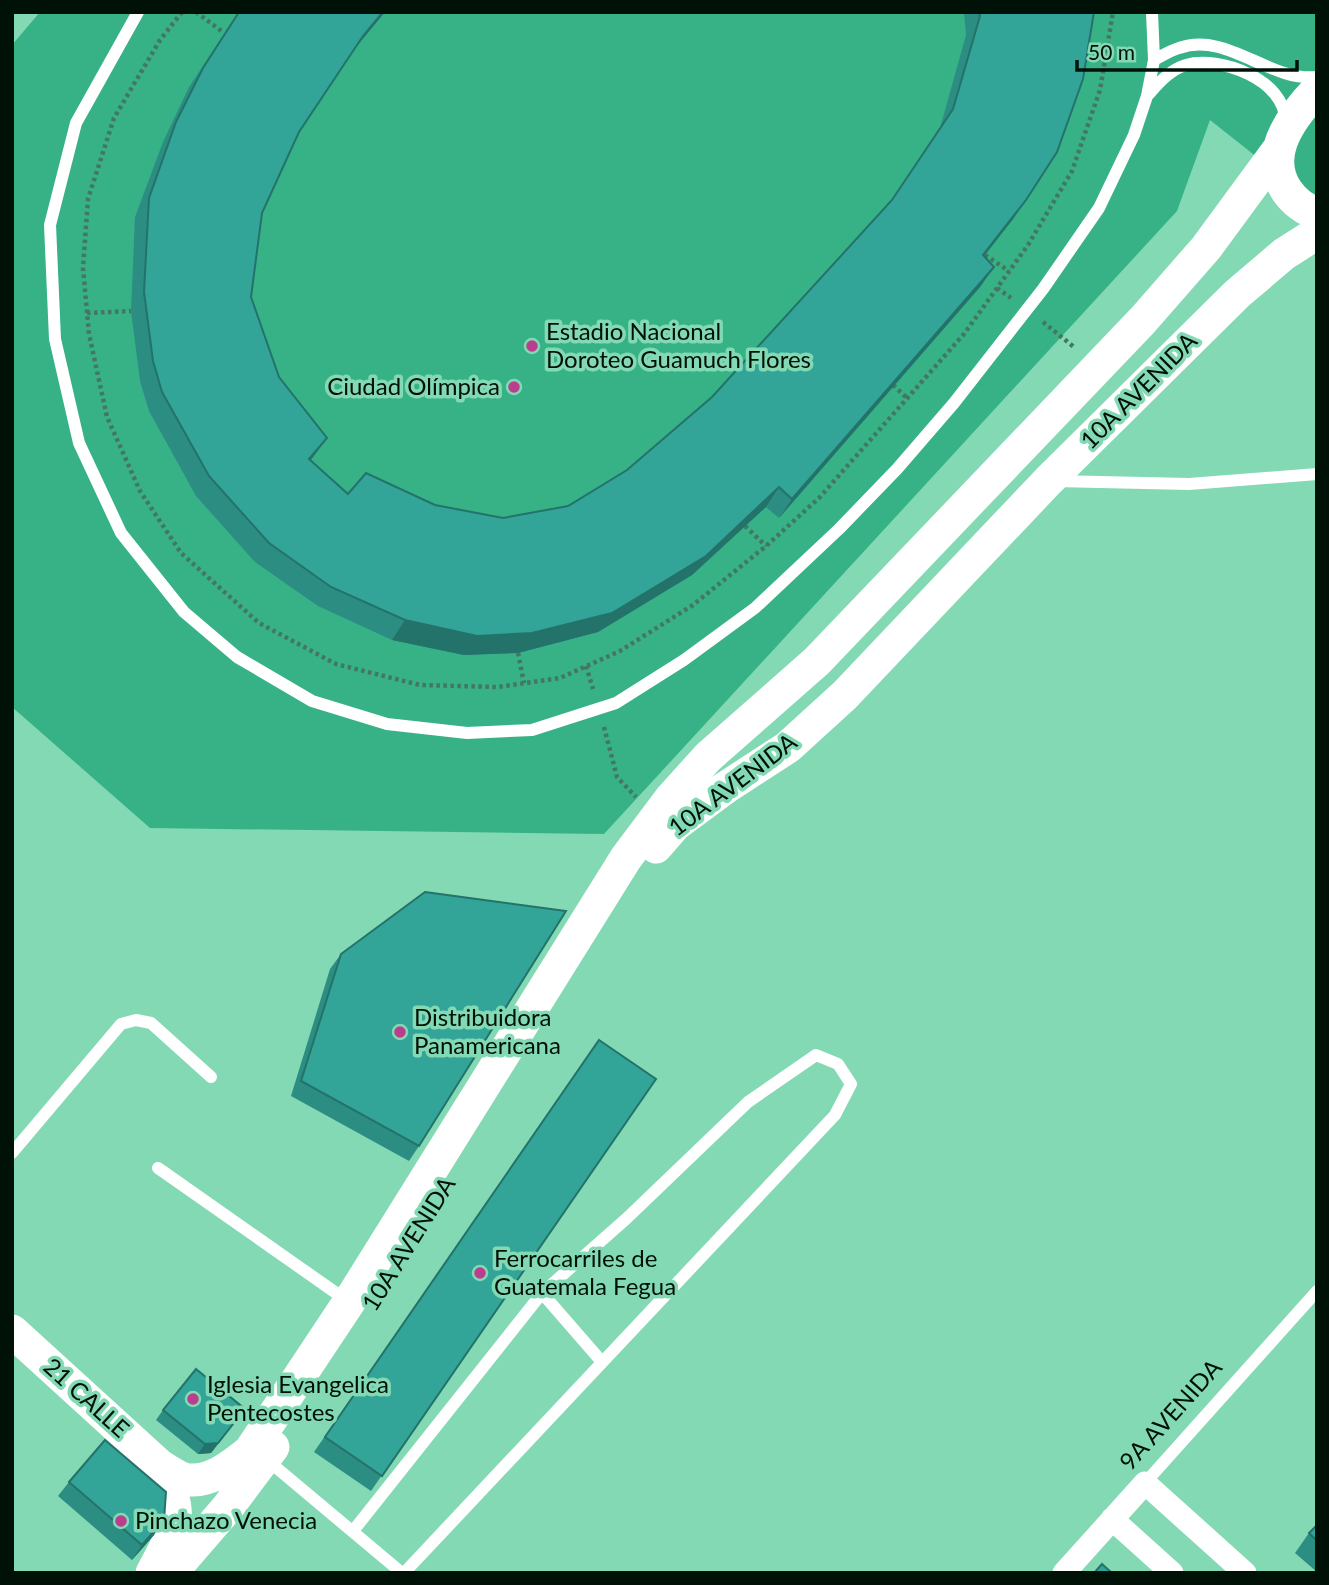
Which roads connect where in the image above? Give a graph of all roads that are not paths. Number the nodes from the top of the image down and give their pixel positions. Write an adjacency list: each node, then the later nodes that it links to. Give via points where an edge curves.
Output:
1 (138, 12): 6 (lane, via 76,123 50,225 55,339 79,443 121,533 184,612 237,657 312,701 387,724 467,733 532,730 617,703 755,608 897,469 1026,310 1099,208 1135,135)
2 (1152, 12): 3 (lane)
3 (1154, 60): 4 (lane, via 1180,47 1204,45 1296,76); 6 (lane)
4 (1317, 77)
5 (1317, 90): 7 (main road, 10A AVENIDA, via 1294,117)
6 (1147, 96): 7 (lane, via 1164,77 1184,65 1222,64 1258,78 1275,96 1285,113)
7 (1281, 142): 8 (main road, via 1277,167 1282,184 1292,198); 17 (main road, 10A AVENIDA, via 1206,248 1099,368 817,661 708,757 671,798 599,900)
8 (1317, 213)
9 (1317, 233): 11 (main road, 10A AVENIDA, via 1237,294)
10 (1317, 474): 11 (lane, via 1189,484)
11 (1048, 481): 20 (main road, 10A AVENIDA, via 845,695 788,747 715,795 660,840 376,1297)
12 (211, 1077): 13 (lane, via 151,1023 121,1024)
13 (12, 1153)
14 (158, 1168): 17 (lane)
15 (1317, 1291): 22 (lane, 9A AVENIDA)
16 (542, 1293): 19 (lane); 19 (lane, via 748,1102 816,1055 838,1064 851,1084 835,1115); 24 (lane)
17 (349, 1302): 21 (main road, 10A AVENIDA, via 256,1444 240,1460 213,1475 191,1479)
18 (12, 1331): 21 (main road, 21 CALLE)
19 (603, 1362): 27 (lane)
20 (265, 1459): 24 (lane); 26 (main road, 10A AVENIDA)
21 (159, 1465): 25 (main road, via 173,1492 176,1517)
22 (1145, 1483): 23 (street, 9A AVENIDA); 30 (street)
23 (1112, 1520): 28 (street, 9A AVENIDA); 29 (street)
24 (352, 1531): 27 (lane)
25 (152, 1573)
26 (171, 1573)
27 (403, 1573)
28 (1064, 1573)
29 (1172, 1573)
30 (1245, 1573)

